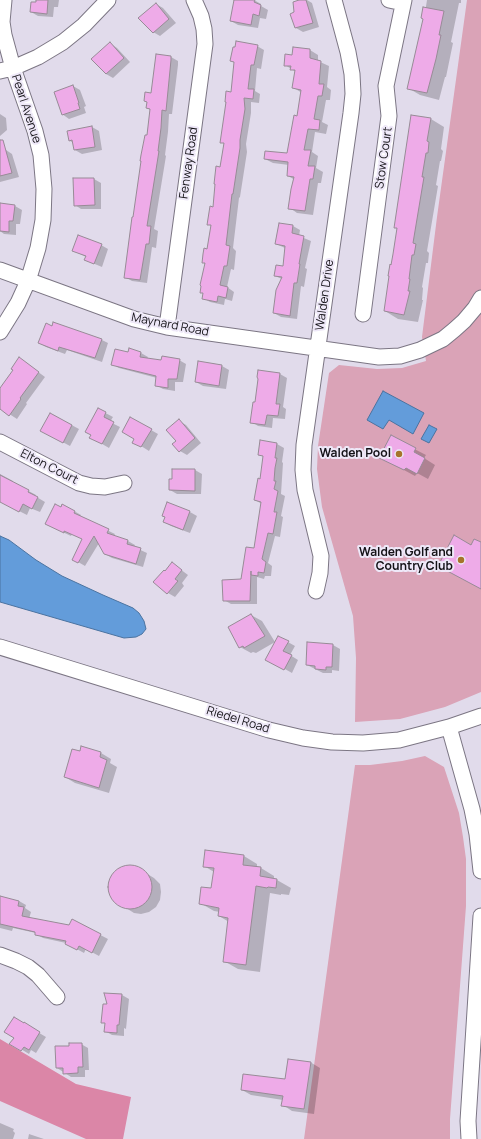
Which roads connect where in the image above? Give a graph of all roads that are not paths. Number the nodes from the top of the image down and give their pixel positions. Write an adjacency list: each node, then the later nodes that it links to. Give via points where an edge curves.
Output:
1 (4, 0): 6 (street, Pearl Avenue, via 2,22)
2 (108, 0): 6 (street, via 64,42 38,57)
3 (194, 0): 11 (street, Fenway Road, via 201,16 205,44)
4 (338, 1): 13 (street, Walden Drive, via 352,74 353,94)
5 (399, 1): 10 (street, Stow Court, via 386,86 389,116)
6 (6, 70): 8 (street, Pearl Avenue, via 36,131 41,156 43,220)
7 (0, 270): 8 (street, Maynard Road)
8 (28, 281): 11 (street, Maynard Road, via 134,320); 12 (street, Pearl Avenue)
9 (481, 298): 13 (street, Maynard Road, via 454,330 443,339 420,350 400,356 379,357)
10 (363, 314)
11 (167, 327): 13 (street, Maynard Road)
12 (0, 332)
13 (318, 349): 16 (street, Walden Drive, via 304,445 303,470 309,511 320,556)
14 (0, 442): 15 (street, Elton Court, via 79,483 105,487)
15 (124, 482)
16 (316, 591)
17 (0, 647): 19 (street, Riedel Road, via 269,730 303,738 363,743 399,740)
18 (481, 716): 19 (street, Riedel Road)
19 (449, 727): 20 (street, via 476,828)
20 (481, 871)
21 (481, 916): 24 (street)
22 (0, 955): 23 (street, via 28,967)
23 (57, 997)
24 (469, 1139)

